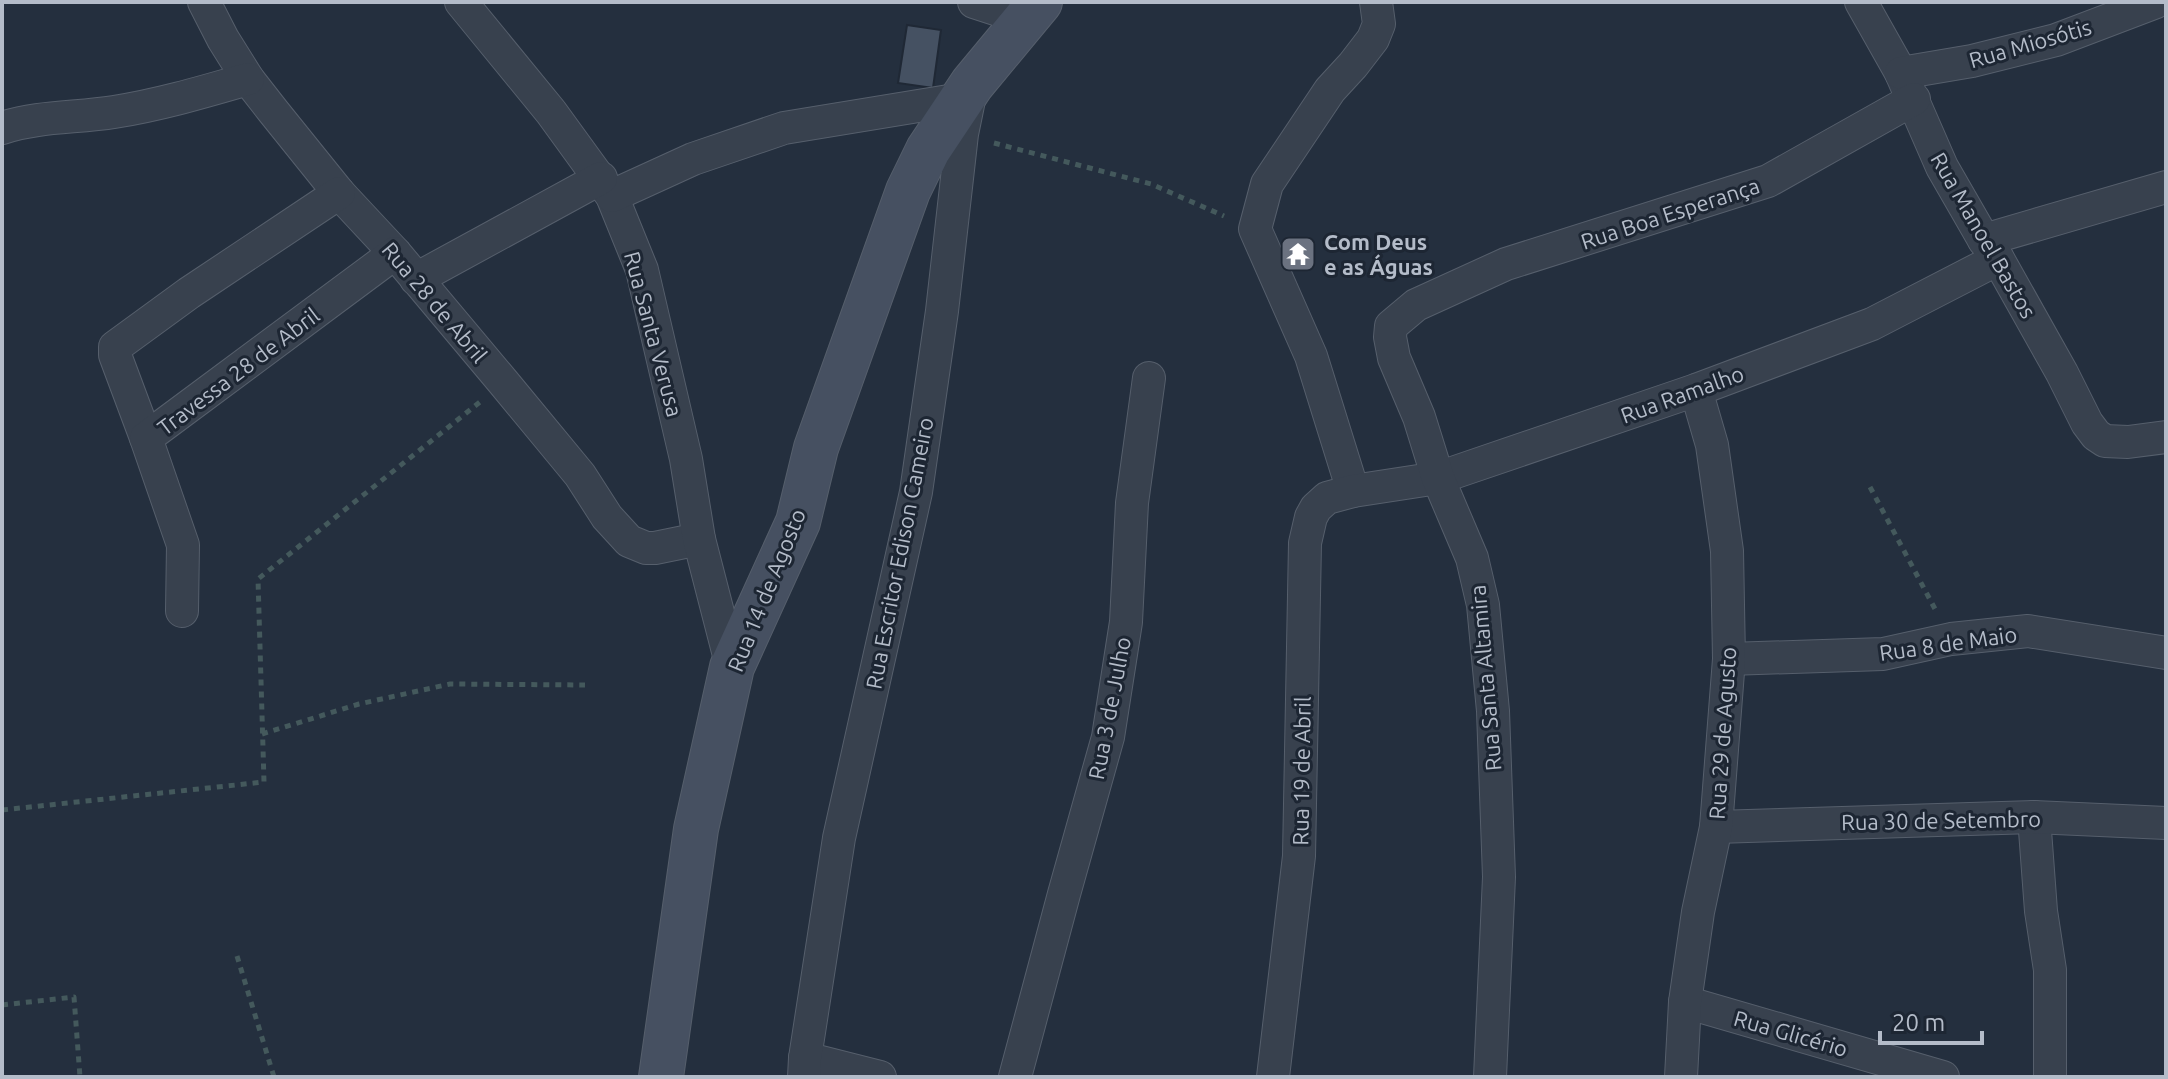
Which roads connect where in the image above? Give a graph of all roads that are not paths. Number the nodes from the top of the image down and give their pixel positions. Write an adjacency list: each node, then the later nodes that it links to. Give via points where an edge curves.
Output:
1 (204, 2): 8 (street, Rua 28 de Abril)
2 (461, 2): 12 (street, Rua Santa Verusa)
3 (974, 2): 7 (street)
4 (1376, 2): 24 (street, via 1379,24 1373,39 1330,90 1267,184 1255,229 1311,356)
5 (1861, 2): 9 (street, Rua Manoel Bastos)
6 (2156, 2): 9 (street, Rua Miosótis)
7 (1033, 10): 10 (street)
8 (248, 79): 11 (street, via 178,100 24,120); 14 (street, Rua 28 de Abril)
9 (1908, 86): 15 (street, Rua Manoel Bastos, via 1942,167); 18 (street, Rua Boa Esperança, via 1768,181 1506,264)
10 (965, 106): 12 (street, via 784,128); 29 (street, Rua 14 de Agosto, via 928,150 908,191 816,448 798,522); 34 (street, Rua Escritor Edison Cameiro, via 916,492 839,838)
11 (2, 128)
12 (606, 187): 17 (street); 25 (street, Rua Santa Verusa, via 642,270)
13 (2166, 187): 15 (street, Rua Ramalho)
14 (339, 193): 16 (street, Rua 28 de Abril); 22 (street, via 115,347)
15 (1991, 250): 20 (street, Rua Ramalho, via 1872,324); 21 (street, Rua Manoel Bastos, via 2096,435 2128,442)
16 (395, 253): 17 (street, Rua 28 de Abril); 22 (street, Travessa 28 de Abril)
17 (416, 279): 25 (street, Rua 28 de Abril, via 629,541 655,548)
18 (1416, 305): 23 (street, Rua Santa Altamira, via 1391,326 1390,337)
19 (1149, 378): 37 (street, Rua 3 de Julho, via 1132,503 1126,622 1108,737)
20 (1696, 390): 23 (street, Rua Ramalho); 28 (street, Rua 29 de Agusto, via 1712,445 1727,551)
21 (2166, 437)
22 (146, 438): 26 (street, Travessa 28 de Abril, via 183,545)
23 (1438, 478): 24 (street, Rua Ramalho); 39 (street, Rua Santa Altamira, via 1472,558 1483,605 1493,711 1499,877)
24 (1353, 491): 38 (street, Rua 19 de Abril, via 1327,498 1316,508 1305,543 1299,856)
25 (699, 539): 29 (street, Rua Santa Verusa)
26 (182, 611)
27 (2166, 653): 28 (street, Rua 8 de Maio, via 2028,631 1951,639 1883,654)
28 (1729, 659): 32 (street, Rua 29 de Agusto)
29 (732, 667): 35 (street, Rua 14 de Agosto, via 696,829)
30 (2034, 817): 31 (street, Rua 30 de Setembro); 32 (street, Rua 30 de Setembro); 42 (street, via 2050,970)
31 (2166, 823)
32 (1716, 827): 33 (street, Rua 29 de Agusto)
33 (1685, 1002): 40 (street, Rua 29 de Agusto); 41 (street, Rua Glicério)
34 (805, 1067): 36 (street)
35 (661, 1077)
36 (880, 1077)
37 (1015, 1077)
38 (1273, 1077)
39 (1490, 1077)
40 (1681, 1077)
41 (1943, 1077)
42 (2050, 1077)

